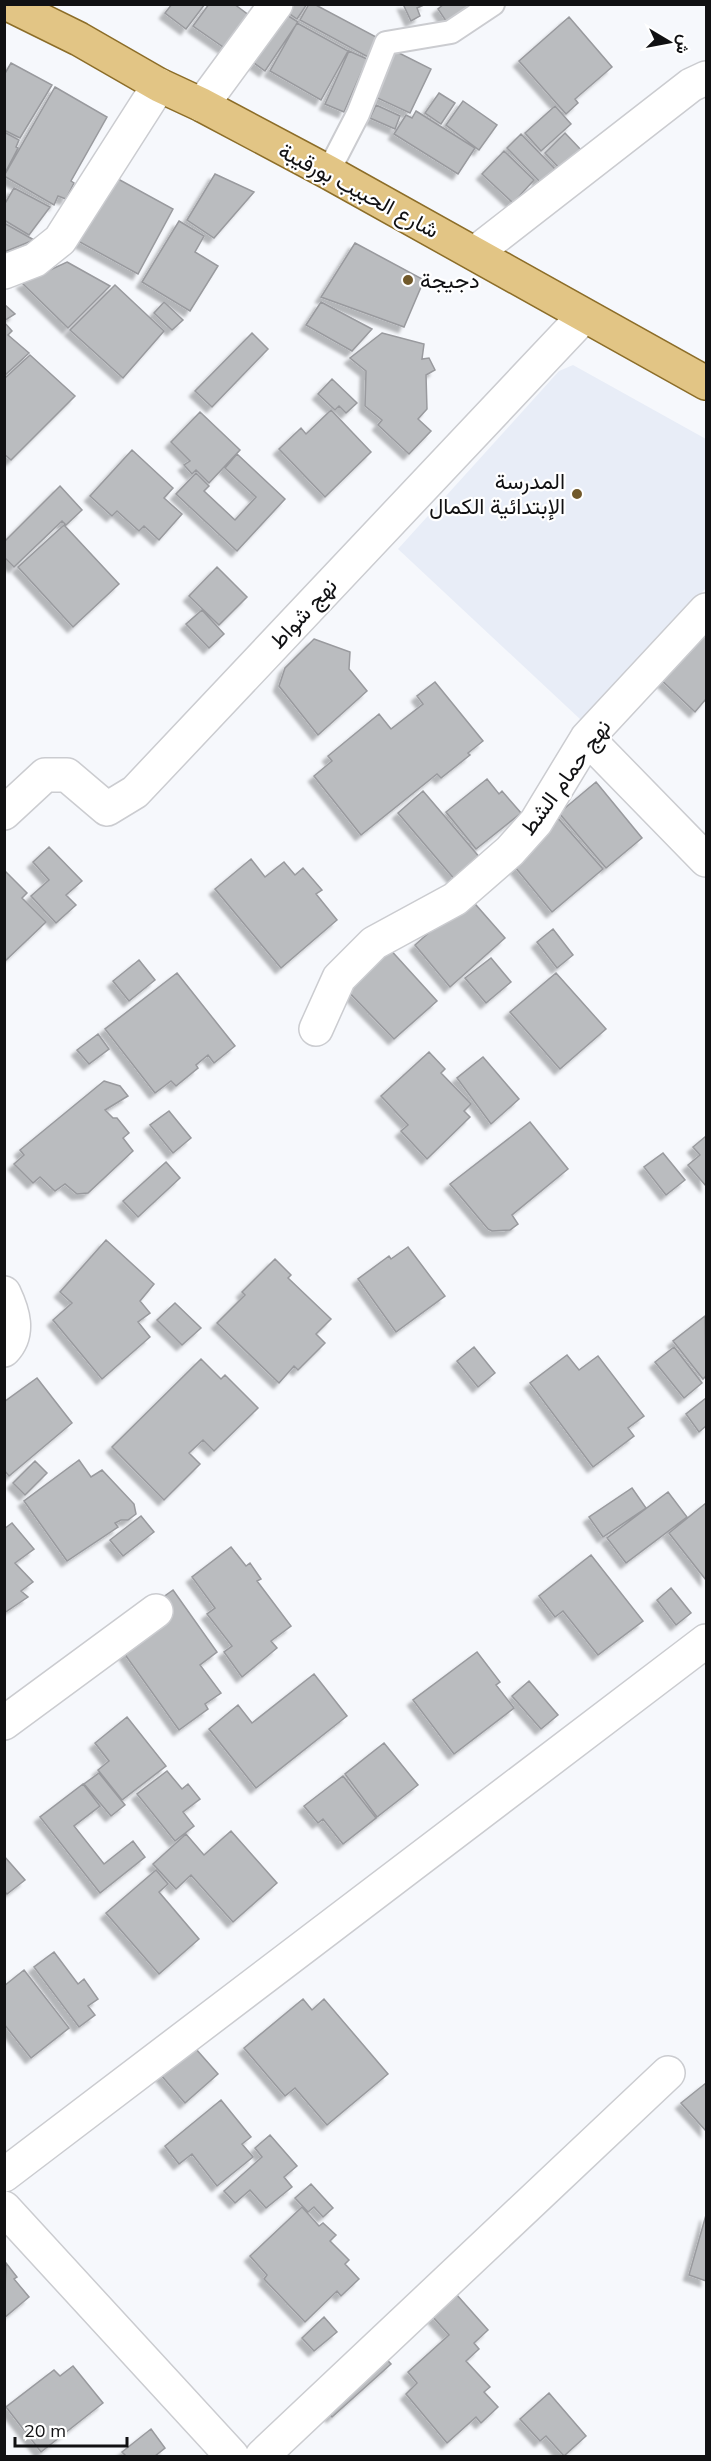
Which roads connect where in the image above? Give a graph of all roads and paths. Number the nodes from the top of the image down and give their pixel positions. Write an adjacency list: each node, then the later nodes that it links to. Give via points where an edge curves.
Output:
1 (8, 4): 5 (main road, شارع الحبيب بورقيبة)
2 (276, 4): 6 (street)
3 (493, 4): 7 (lane, via 451,32 386,43 358,114)
4 (706, 78): 8 (street, via 691,84)
5 (159, 85): 6 (main road, شارع الحبيب بورقيبة); 9 (street, via 60,240 35,260)
6 (202, 105): 7 (main road, شارع الحبيب بورقيبة)
7 (328, 172): 8 (main road, شارع الحبيب بورقيبة)
8 (476, 253): 10 (main road, شارع الحبيب بورقيبة)
9 (4, 272)
10 (584, 316): 11 (main road, شارع الحبيب بورقيبة); 14 (street, نهج شواط, via 135,792 107,809 67,775 45,775)
11 (706, 383)
12 (706, 610): 13 (street, نهج حمام الشط)
13 (587, 738): 15 (street); 16 (street, نهج حمام الشط, via 536,822 516,844 454,899 374,943 339,978)
14 (4, 813)
15 (706, 860)
16 (316, 1029)
17 (4, 1293): 18 (street, via 15,1326)
18 (4, 1350)
19 (156, 1611): 21 (street)
20 (706, 1641): 23 (street)
21 (4, 1723)
22 (668, 2073): 26 (street)
23 (4, 2175)
24 (7, 2216): 25 (street)
25 (232, 2457)
26 (262, 2457)

